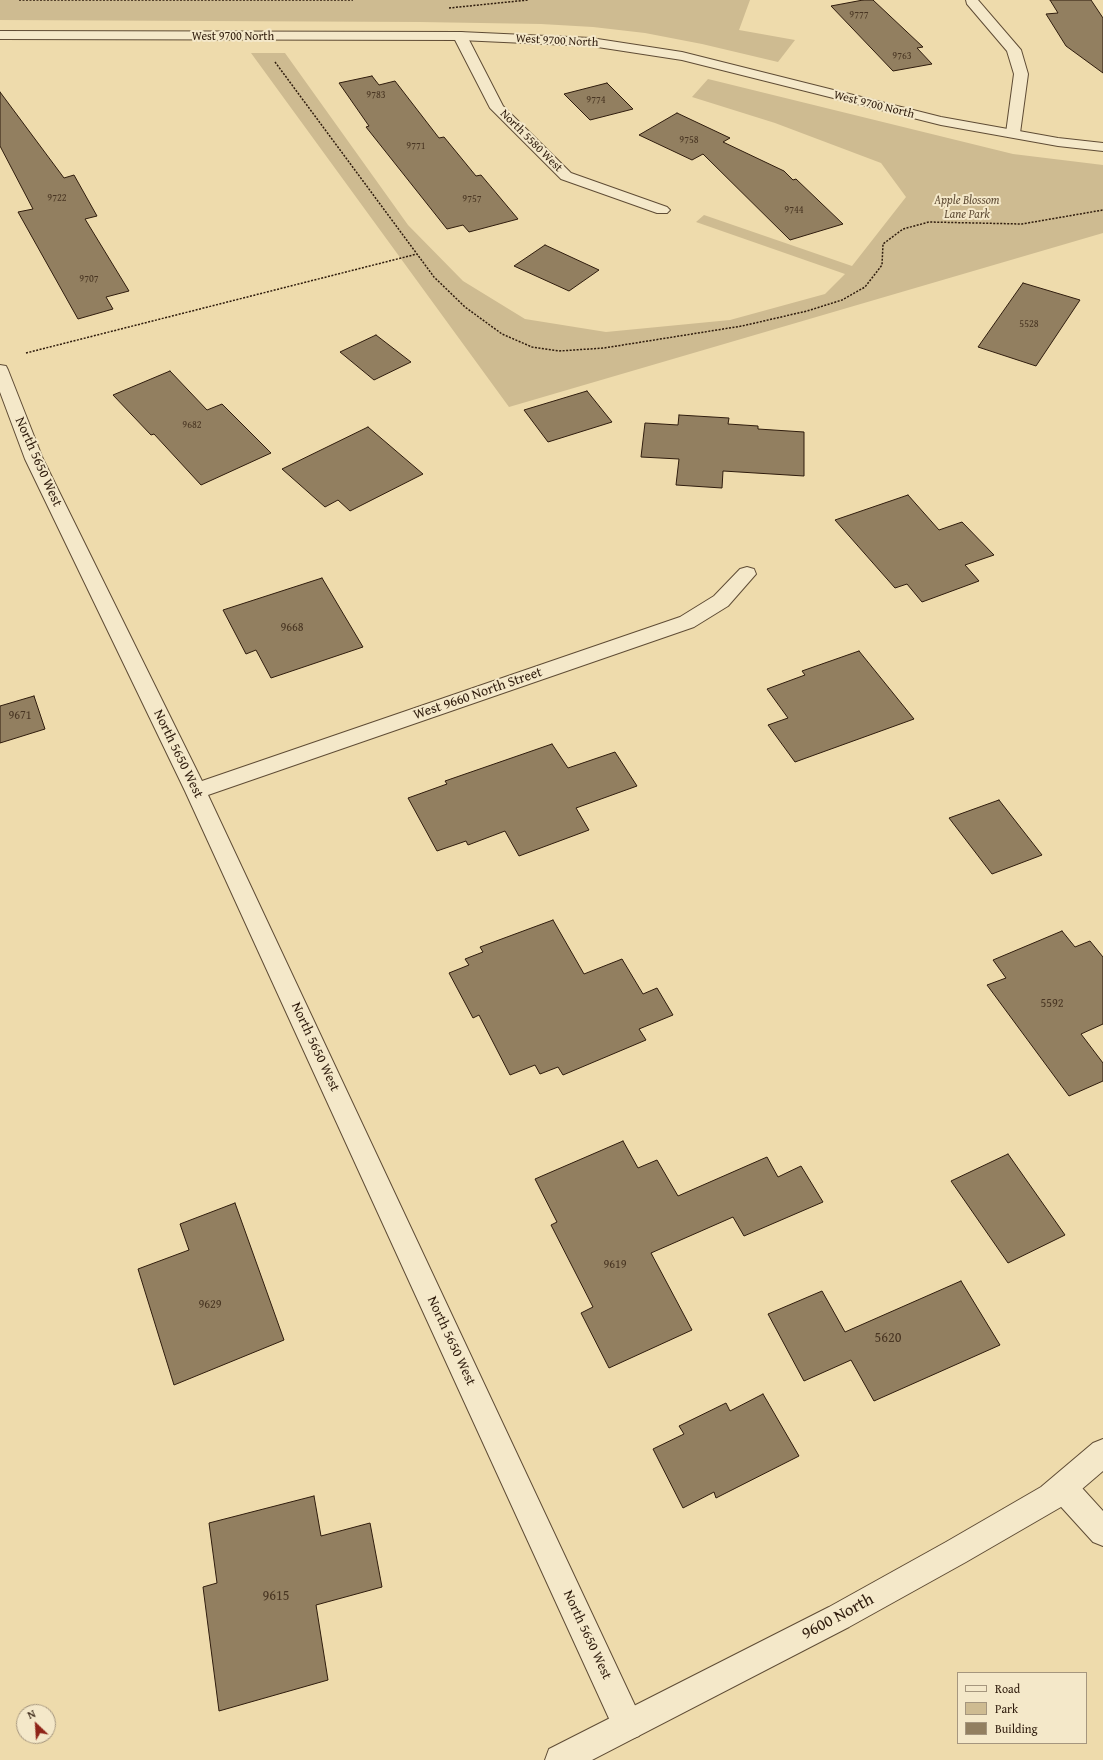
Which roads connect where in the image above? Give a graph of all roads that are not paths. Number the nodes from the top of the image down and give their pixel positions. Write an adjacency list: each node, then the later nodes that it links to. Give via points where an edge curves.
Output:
1 (972, 1): 4 (street, via 1014,50 1021,74)
2 (0, 35): 3 (street, West 9700 North)
3 (460, 36): 4 (street, West 9700 North, via 591,42 682,56 941,121); 6 (street, North 5580 West, via 497,108 566,176)
4 (1013, 133): 5 (street, West 9700 North)
5 (1103, 147)
6 (662, 210)
7 (0, 370): 9 (street, North 5650 West, via 34,459)
8 (746, 574): 9 (street, West 9660 North Street, via 721,601 687,622)
9 (196, 791): 13 (street, North 5650 West)
10 (1103, 1453): 11 (street, 9600 North)
11 (1063, 1488): 12 (street); 13 (street, 9600 North, via 956,1552 839,1617)
12 (1103, 1532)
13 (628, 1725): 14 (street, 9600 North)
14 (560, 1760)

